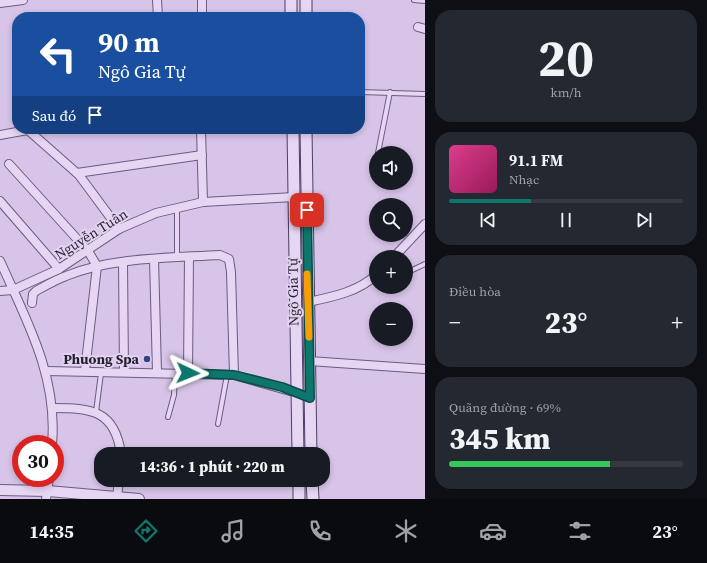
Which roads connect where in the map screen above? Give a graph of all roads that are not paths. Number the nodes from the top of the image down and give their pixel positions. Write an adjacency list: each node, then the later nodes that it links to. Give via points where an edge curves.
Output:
1 (24, 0): 8 (street)
2 (157, 0): 9 (street)
3 (202, 0): 10 (street)
4 (291, 0): 11 (main road)
5 (306, 0): 12 (main road)
6 (414, 0): 7 (lane)
7 (425, 1)
8 (0, 3)
9 (158, 12)
10 (202, 12)
11 (291, 12)
12 (306, 12)
13 (365, 92): 14 (lane)
14 (390, 92): 15 (lane); 22 (lane)
15 (425, 94)
16 (12, 133): 21 (street)
17 (35, 134): 25 (street)
18 (201, 134): 23 (street)
19 (293, 134): 27 (main road, Ngô Gia Tự)
20 (306, 134): 26 (main road, Ngô Gia Tự)
21 (0, 135)
22 (379, 146)
23 (202, 155): 25 (street); 29 (street)
24 (9, 164): 34 (street)
25 (76, 173): 32 (street)
26 (306, 196): 27 (main road); 48 (main road, Ngô Gia Tự)
27 (294, 197): 29 (street, Nguyễn Tuân); 47 (main road, Ngô Gia Tự)
28 (0, 201): 42 (street)
29 (202, 202): 30 (street, Nguyễn Tuân)
30 (177, 207): 32 (street, Nguyễn Tuân); 36 (lane)
31 (425, 224): 33 (street)
32 (119, 229): 34 (street, Nguyễn Tuân)
33 (401, 250)
34 (88, 251): 41 (street); 42 (street, Nguyễn Tuân)
35 (189, 257): 36 (street); 58 (street); 59 (street, via 220,255 230,263)
36 (177, 258): 37 (street)
37 (154, 259): 39 (street); 56 (street)
38 (0, 261): 45 (street)
39 (123, 263): 41 (street); 55 (street)
40 (425, 264): 43 (lane)
41 (97, 266): 49 (street, via 65,276 36,291); 53 (street)
42 (59, 269): 45 (street, Nguyễn Tuân)
43 (413, 270)
44 (369, 283): 48 (street, via 345,293)
45 (13, 290): 46 (street, Nguyễn Tuân); 52 (street)
46 (0, 291)
47 (296, 302): 48 (main road); 60 (main road, Ngô Gia Tự)
48 (308, 302): 50 (main road, Ngô Gia Tự)
49 (32, 303)
50 (309, 361): 51 (street); 61 (main road, Ngô Gia Tự)
51 (425, 369)
52 (46, 371): 53 (street); 62 (street)
53 (85, 371): 54 (street)
54 (101, 371): 55 (street); 63 (lane)
55 (124, 372): 56 (street)
56 (157, 372): 57 (street)
57 (176, 373): 58 (street); 64 (lane, via 174,396)
58 (188, 373): 59 (street)
59 (231, 375): 60 (street); 65 (lane)
60 (298, 393): 61 (main road); 68 (main road, Ngô Gia Tự)
61 (310, 398): 69 (main road, Ngô Gia Tự)
62 (53, 408): 63 (street, via 78,408); 66 (street)
63 (96, 412): 67 (street, via 115,433)
64 (168, 417)
65 (218, 424)
66 (53, 435)
67 (120, 447)
68 (298, 447)
69 (311, 447)
70 (118, 487): 75 (street)
71 (299, 487): 77 (main road)
72 (312, 487): 78 (main road)
73 (0, 490): 74 (street)
74 (47, 495): 75 (street)
75 (117, 497): 76 (street)
76 (139, 499)
77 (299, 499)
78 (313, 499)

